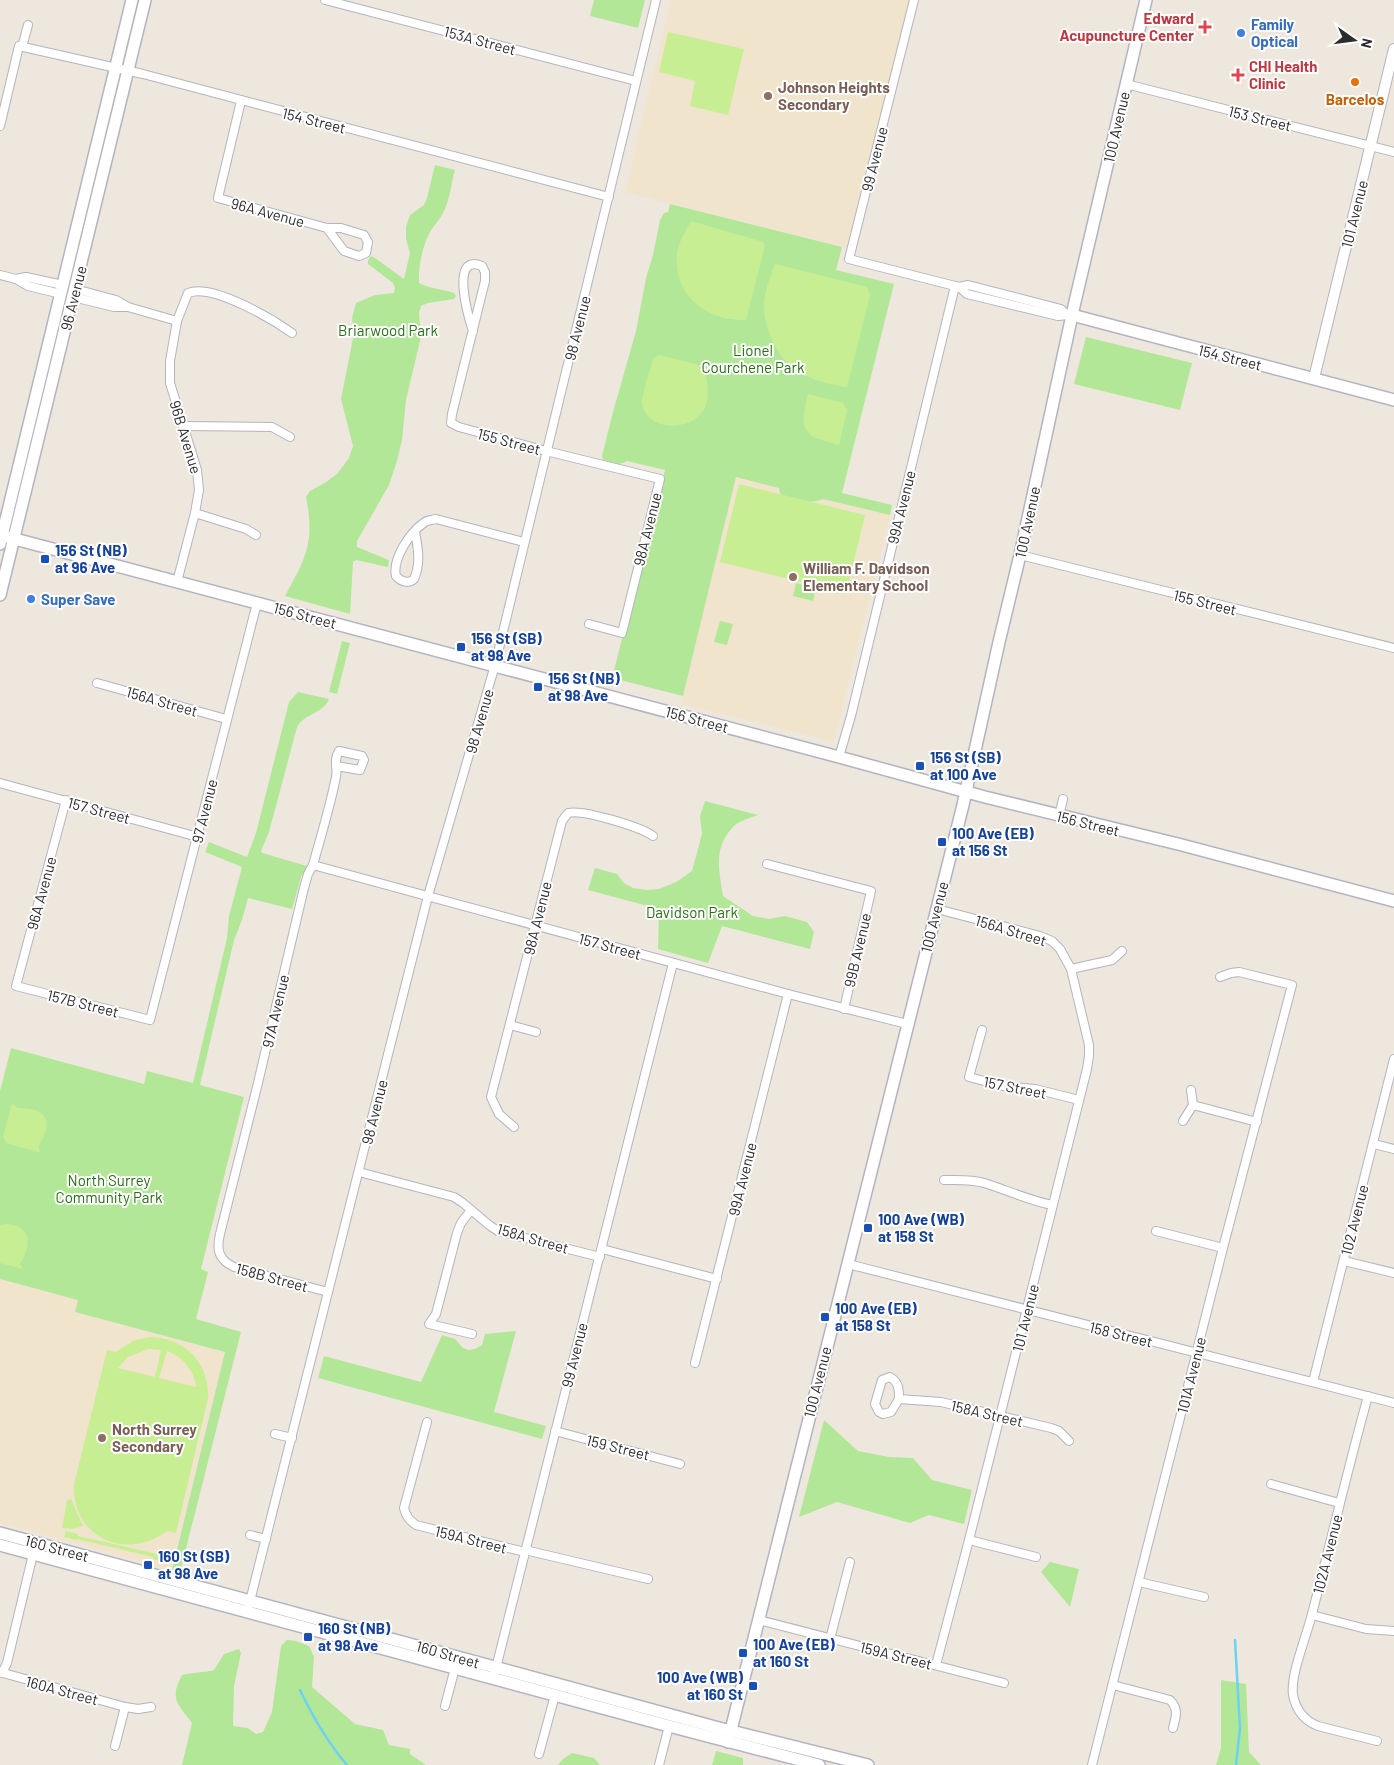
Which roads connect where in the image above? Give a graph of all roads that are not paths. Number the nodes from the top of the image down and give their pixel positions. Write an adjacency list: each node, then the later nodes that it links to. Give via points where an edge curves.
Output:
1 (132, 0): 10 (main road, 96 Avenue)
2 (145, 0): 11 (main road, 96 Avenue)
3 (325, 0): 12 (street, 153A Street)
4 (656, 0): 12 (street, 98 Avenue)
5 (914, 0): 20 (street, 99 Avenue)
6 (1146, 0): 13 (main road, 100 Avenue)
7 (28, 25): 8 (street)
8 (21, 47): 10 (street, 154 Street); 15 (street)
9 (1394, 49): 16 (street, 101 Avenue)
10 (116, 68): 11 (street, 154 Street); 22 (main road, 96 Avenue)
11 (127, 71): 14 (street, 154 Street); 24 (main road, 96 Avenue)
12 (636, 81): 18 (street, 98 Avenue)
13 (1126, 84): 16 (street, 153 Street); 25 (main road, 100 Avenue)
14 (241, 101): 18 (street, 154 Street); 19 (street, 96A Avenue, via 218,198)
15 (0, 126)
16 (1370, 146): 17 (street, 153 Street); 29 (street, 101 Avenue)
17 (1394, 152)
18 (609, 197): 33 (street, 98 Avenue)
19 (327, 228): 19 (street, 96A Avenue, via 341,228 364,235 368,242 366,253 359,256 344,252)
20 (849, 259): 23 (street, 154 Street)
21 (0, 275): 22 (street, via 16,279 26,276)
22 (62, 286): 24 (main road); 38 (main road, 96 Avenue)
23 (957, 286): 25 (street, 154 Street, via 968,285 1061,309); 50 (street, 99A Avenue)
24 (74, 293): 26 (street, via 114,307 128,307); 39 (main road, 96 Avenue)
25 (1069, 315): 29 (main road, 154 Street); 41 (main road, 100 Avenue)
26 (177, 321): 28 (street, via 188,293 208,292 251,310); 31 (street, 96B Avenue, via 170,376)
27 (473, 331): 27 (street, 155 Street, via 466,308 464,284 465,272 469,266 477,264 482,266 485,280); 33 (street, 155 Street, via 452,423)
28 (292, 333)
29 (1314, 378): 30 (main road, 154 Street)
30 (1394, 400)
31 (183, 426): 32 (street, via 272,427); 35 (street, 96B Avenue, via 198,476)
32 (290, 437)
33 (546, 452): 34 (street, 155 Street); 40 (street, 98 Avenue)
34 (660, 479): 45 (street, 98A Avenue, via 622,633)
35 (195, 513): 37 (street); 42 (street, 96B Avenue)
36 (415, 532): 36 (street, via 418,567 414,579 402,581 396,576 398,556); 40 (street, via 426,521 436,519)
37 (256, 535)
38 (1, 538): 39 (main road, 156 Street)
39 (14, 539): 42 (main road, 156 Street); 43 (main road, 96 Avenue)
40 (524, 542): 47 (street, 98 Avenue)
41 (1020, 555): 46 (street, 155 Street); 53 (main road, 100 Avenue)
42 (177, 582): 44 (main road, 156 Street)
43 (0, 595)
44 (257, 603): 47 (main road, 156 Street); 49 (street, 97 Avenue)
45 (589, 624)
46 (1392, 648)
47 (495, 665): 50 (main road, 156 Street); 61 (street, 98 Avenue)
48 (97, 682): 49 (street, 156A Street)
49 (226, 719): 58 (street, 97 Avenue)
50 (839, 757): 53 (main road, 156 Street)
51 (336, 766): 60 (street, 97A Avenue)
52 (0, 783): 55 (street, 157 Street)
53 (966, 792): 56 (main road, 156 Street); 63 (main road, 100 Avenue)
54 (1063, 799): 56 (street)
55 (66, 800): 58 (street, 157 Street); 69 (street, 96A Avenue)
56 (1059, 816): 62 (main road, 156 Street)
57 (653, 836): 64 (street, 98A Avenue, via 644,830 580,812 568,813 561,825)
58 (198, 837): 72 (street, 97 Avenue)
59 (767, 864): 71 (street, 99B Avenue, via 871,891)
60 (313, 865): 61 (street, 157 Street); 93 (street, 97A Avenue, via 304,888 220,1234 217,1249)
61 (428, 896): 64 (street, 157 Street); 86 (street, 98 Avenue)
62 (1394, 901)
63 (937, 909): 67 (street, 156A Street, via 1040,936 1060,949); 73 (main road, 100 Avenue)
64 (536, 926): 66 (street, 157 Street); 74 (street, 98A Avenue)
65 (1122, 951): 67 (street, via 1112,960)
66 (673, 963): 70 (street, 157 Street); 92 (street, 99 Avenue, via 652,1031)
67 (1070, 969): 79 (street, 101 Avenue, via 1090,1052)
68 (1220, 978): 82 (street, 101A Avenue, via 1239,972 1292,985)
69 (16, 986): 72 (street, 157B Street)
70 (788, 994): 71 (street, 157 Street); 97 (street, 99A Avenue)
71 (844, 1009): 73 (street, 157 Street)
72 (150, 1020)
73 (907, 1024): 95 (main road, 100 Avenue)
74 (510, 1025): 76 (street); 83 (street, 98A Avenue, via 491,1097 499,1114)
75 (982, 1030): 79 (street, 157 Street, via 969,1077)
76 (536, 1032)
77 (1394, 1059): 84 (street, 102 Avenue)
78 (1192, 1090): 80 (street)
79 (1079, 1100): 88 (street, 101 Avenue)
80 (1193, 1106): 81 (street); 82 (street)
81 (1183, 1121)
82 (1257, 1122): 91 (street, 101A Avenue)
83 (514, 1127)
84 (1374, 1144): 85 (street); 94 (street, 102 Avenue)
85 (1394, 1149)
86 (359, 1172): 89 (street, 158A Street, via 446,1194); 98 (street, 98 Avenue)
87 (944, 1180): 88 (street, via 982,1183)
88 (1052, 1205): 99 (street, 101 Avenue)
89 (471, 1210): 92 (street, 158A Street, via 488,1226 504,1233); 100 (street, via 459,1228 436,1314 429,1324)
90 (1156, 1231): 91 (street)
91 (1223, 1248): 101 (street, 101A Avenue)
92 (601, 1253): 97 (street, 158A Street); 109 (street, 99 Avenue)
93 (220, 1256): 98 (street, 158B Street, via 234,1267)
94 (1344, 1260): 96 (street); 103 (street, 102 Avenue)
95 (848, 1264): 99 (street, 158 Street); 131 (main road, 100 Avenue)
96 (1394, 1273)
97 (717, 1279): 102 (street, 99A Avenue)
98 (328, 1292): 111 (street, 98 Avenue)
99 (1027, 1310): 101 (street, 158 Street); 107 (street, 101 Avenue)
100 (472, 1334)
101 (1197, 1352): 103 (street, 158 Street); 126 (street, 101A Avenue)
102 (696, 1363)
103 (1313, 1382): 104 (street, 158 Street)
104 (1368, 1396): 106 (street, 158 Street); 115 (street, 102A Avenue)
105 (899, 1399): 105 (street, via 891,1412 879,1412 875,1404 882,1380 890,1378 898,1384); 107 (street, 158A Street, via 942,1402)
106 (1394, 1403)
107 (1000, 1416): 112 (street, 158A Street, via 1051,1428); 119 (street, 101 Avenue)
108 (426, 1422): 121 (street, 159A Street, via 404,1508 410,1521)
109 (555, 1431): 113 (street, 159 Street); 121 (street, 99 Avenue)
110 (275, 1434): 111 (street)
111 (292, 1438): 118 (street, 98 Avenue)
112 (1069, 1441)
113 (680, 1464)
114 (1270, 1484): 115 (street)
115 (1339, 1503): 130 (street, 102A Avenue)
116 (0, 1532): 128 (main road, 160 Street)
117 (250, 1535): 118 (street)
118 (266, 1540): 128 (street, 98 Avenue)
119 (969, 1540): 123 (street); 134 (street, 101 Avenue)
120 (0, 1545): 122 (main road, 160 Street)
121 (525, 1551): 125 (street, 159A Street); 137 (street, 99 Avenue)
122 (33, 1554): 129 (main road, 160 Street); 136 (street, via 7,1663)
123 (1036, 1557)
124 (850, 1562): 133 (street)
125 (648, 1579)
126 (1138, 1582): 127 (street); 139 (street, 101A Avenue)
127 (1204, 1597)
128 (250, 1600): 129 (street, 98 Avenue); 137 (main road, 160 Street)
129 (247, 1612): 135 (main road, 160 Street)
130 (1312, 1616): 132 (street, via 1366,1629); 147 (street, 102A Avenue, via 1293,1685 1299,1711 1310,1723)
131 (758, 1620): 133 (street, 159A Street); 146 (main road, 100 Avenue)
132 (1394, 1631)
133 (830, 1639): 134 (street, 159A Street)
134 (936, 1665): 138 (street, 159A Street)
135 (455, 1668): 137 (main road, 160 Street); 141 (street)
136 (1, 1672): 142 (street, 160A Street)
137 (495, 1673): 140 (main road, 160 Street); 146 (main road, 160 Street)
138 (1004, 1683)
139 (1113, 1685): 145 (street, via 1173,1701 1176,1714); 153 (street, 101A Avenue)
140 (555, 1695): 144 (main road, 160 Street); 149 (street)
141 (445, 1706)
142 (125, 1707): 143 (street, 160A Street); 148 (street)
143 (151, 1707)
144 (669, 1726): 146 (main road, 160 Street); 150 (street)
145 (1173, 1728)
146 (729, 1736): 151 (main road, 160 Street); 152 (main road, 160 Street)
147 (1377, 1741)
148 (114, 1746)
149 (539, 1754)
150 (659, 1765)
151 (819, 1765)
152 (868, 1765)
153 (1092, 1765)

